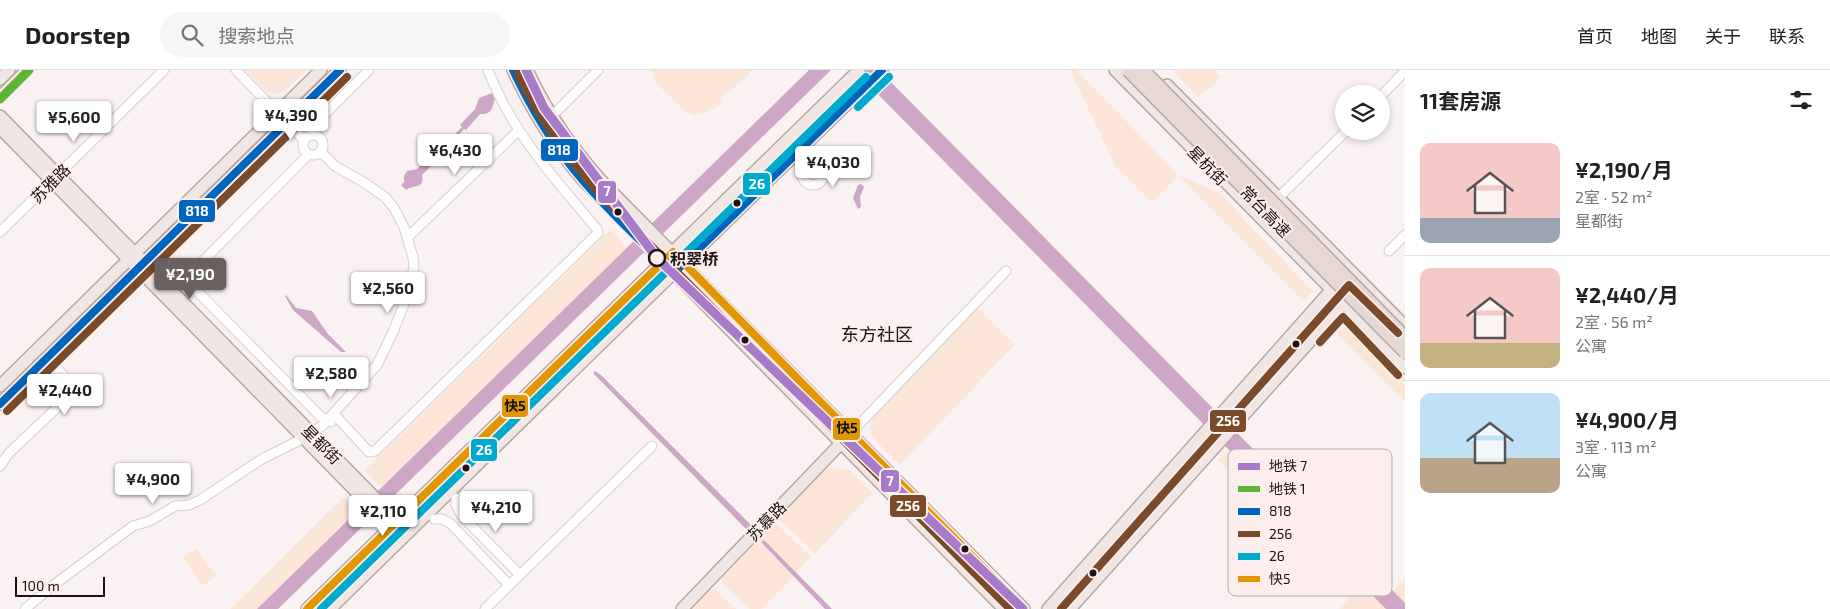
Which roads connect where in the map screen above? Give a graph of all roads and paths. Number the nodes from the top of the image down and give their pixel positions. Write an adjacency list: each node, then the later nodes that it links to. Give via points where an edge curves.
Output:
1 (10, 70): 19 (main road)
2 (28, 70): 21 (main road)
3 (164, 70): 34 (street, 苏雅路)
4 (236, 70): 22 (street)
5 (321, 70): 22 (main road)
6 (340, 70): 25 (main road)
7 (369, 70): 28 (street, via 319,120)
8 (488, 70): 27 (street)
9 (513, 70): 42 (main road, via 559,150 582,179)
10 (527, 70): 24 (main road)
11 (598, 70): 24 (street)
12 (882, 70): 43 (main road)
13 (1115, 70): 49 (main road, 星杭街)
14 (1128, 70): 53 (highway, 常台高速, bridge)
15 (1143, 70): 52 (highway, 常台高速, bridge)
16 (1152, 70): 35 (main road, 星杭街)
17 (1405, 71): 20 (street)
18 (858, 72): 40 (main road)
19 (0, 79)
20 (1390, 87)
21 (0, 97)
22 (280, 111): 25 (street); 41 (main road)
23 (0, 116): 34 (main road, 星都街)
24 (552, 116): 40 (main road, via 586,164)
25 (289, 120): 28 (street); 44 (main road)
26 (0, 128): 34 (main road, 星都街)
27 (518, 131): 38 (street); 58 (street, via 598,233 375,451 369,452)
28 (309, 137): 30 (street, via 319,137 322,141); 31 (street, via 303,148)
29 (1337, 140): 35 (street)
30 (320, 152): 31 (street); 38 (street, via 335,166 390,202)
31 (309, 154): 58 (street, via 202,261 190,282 321,417)
32 (794, 169): 33 (street)
33 (802, 175): 33 (street, via 811,159 823,168 825,175 822,182 811,186 804,182)
34 (55, 178): 36 (street, 苏雅路); 41 (main road, 星都街)
35 (1278, 198): 45 (main road, 星杭街)
36 (0, 232)
37 (1405, 235): 39 (street)
38 (408, 237): 58 (street, via 414,267 401,315 377,365)
39 (1389, 251)
40 (672, 252): 42 (main road); 43 (main road)
41 (132, 256): 44 (main road, 星都街); 56 (main road)
42 (663, 262): 47 (main road); 66 (main road)
43 (684, 264): 47 (main road); 59 (main road)
44 (141, 265): 54 (main road); 60 (main road, 星都街)
45 (1349, 270): 48 (main road, 星杭街); 49 (main road)
46 (1006, 271): 59 (street)
47 (674, 273): 61 (main road); 67 (main road)
48 (1362, 283): 50 (main road); 51 (main road, 星杭街)
49 (1331, 289): 50 (main road, 星杭街); 77 (main road)
50 (1343, 302): 55 (main road, 星杭街); 78 (main road)
51 (1405, 326)
52 (1405, 337)
53 (1405, 352)
54 (47, 358): 57 (main road); 63 (street, via 65,380 70,392)
55 (1405, 368)
56 (0, 386)
57 (0, 404)
58 (334, 419): 60 (street)
59 (850, 434): 61 (main road, 苏慕路); 76 (main road)
60 (307, 435): 66 (main road, 星都街); 70 (street, via 262,459 200,500 175,506 150,521 133,526)
61 (841, 443): 74 (main road, 苏慕路); 75 (main road)
62 (652, 446): 68 (street)
63 (0, 466)
64 (456, 498): 68 (street, via 462,516)
65 (434, 519): 69 (street, via 451,524)
66 (394, 524): 67 (main road, 星都街); 71 (main road)
67 (405, 536): 72 (main road)
68 (520, 575): 69 (street)
69 (509, 586): 73 (street)
70 (25, 609)
71 (307, 609)
72 (330, 609)
73 (485, 609)
74 (682, 609)
75 (1004, 609)
76 (1024, 609)
77 (1048, 609)
78 (1070, 609)

